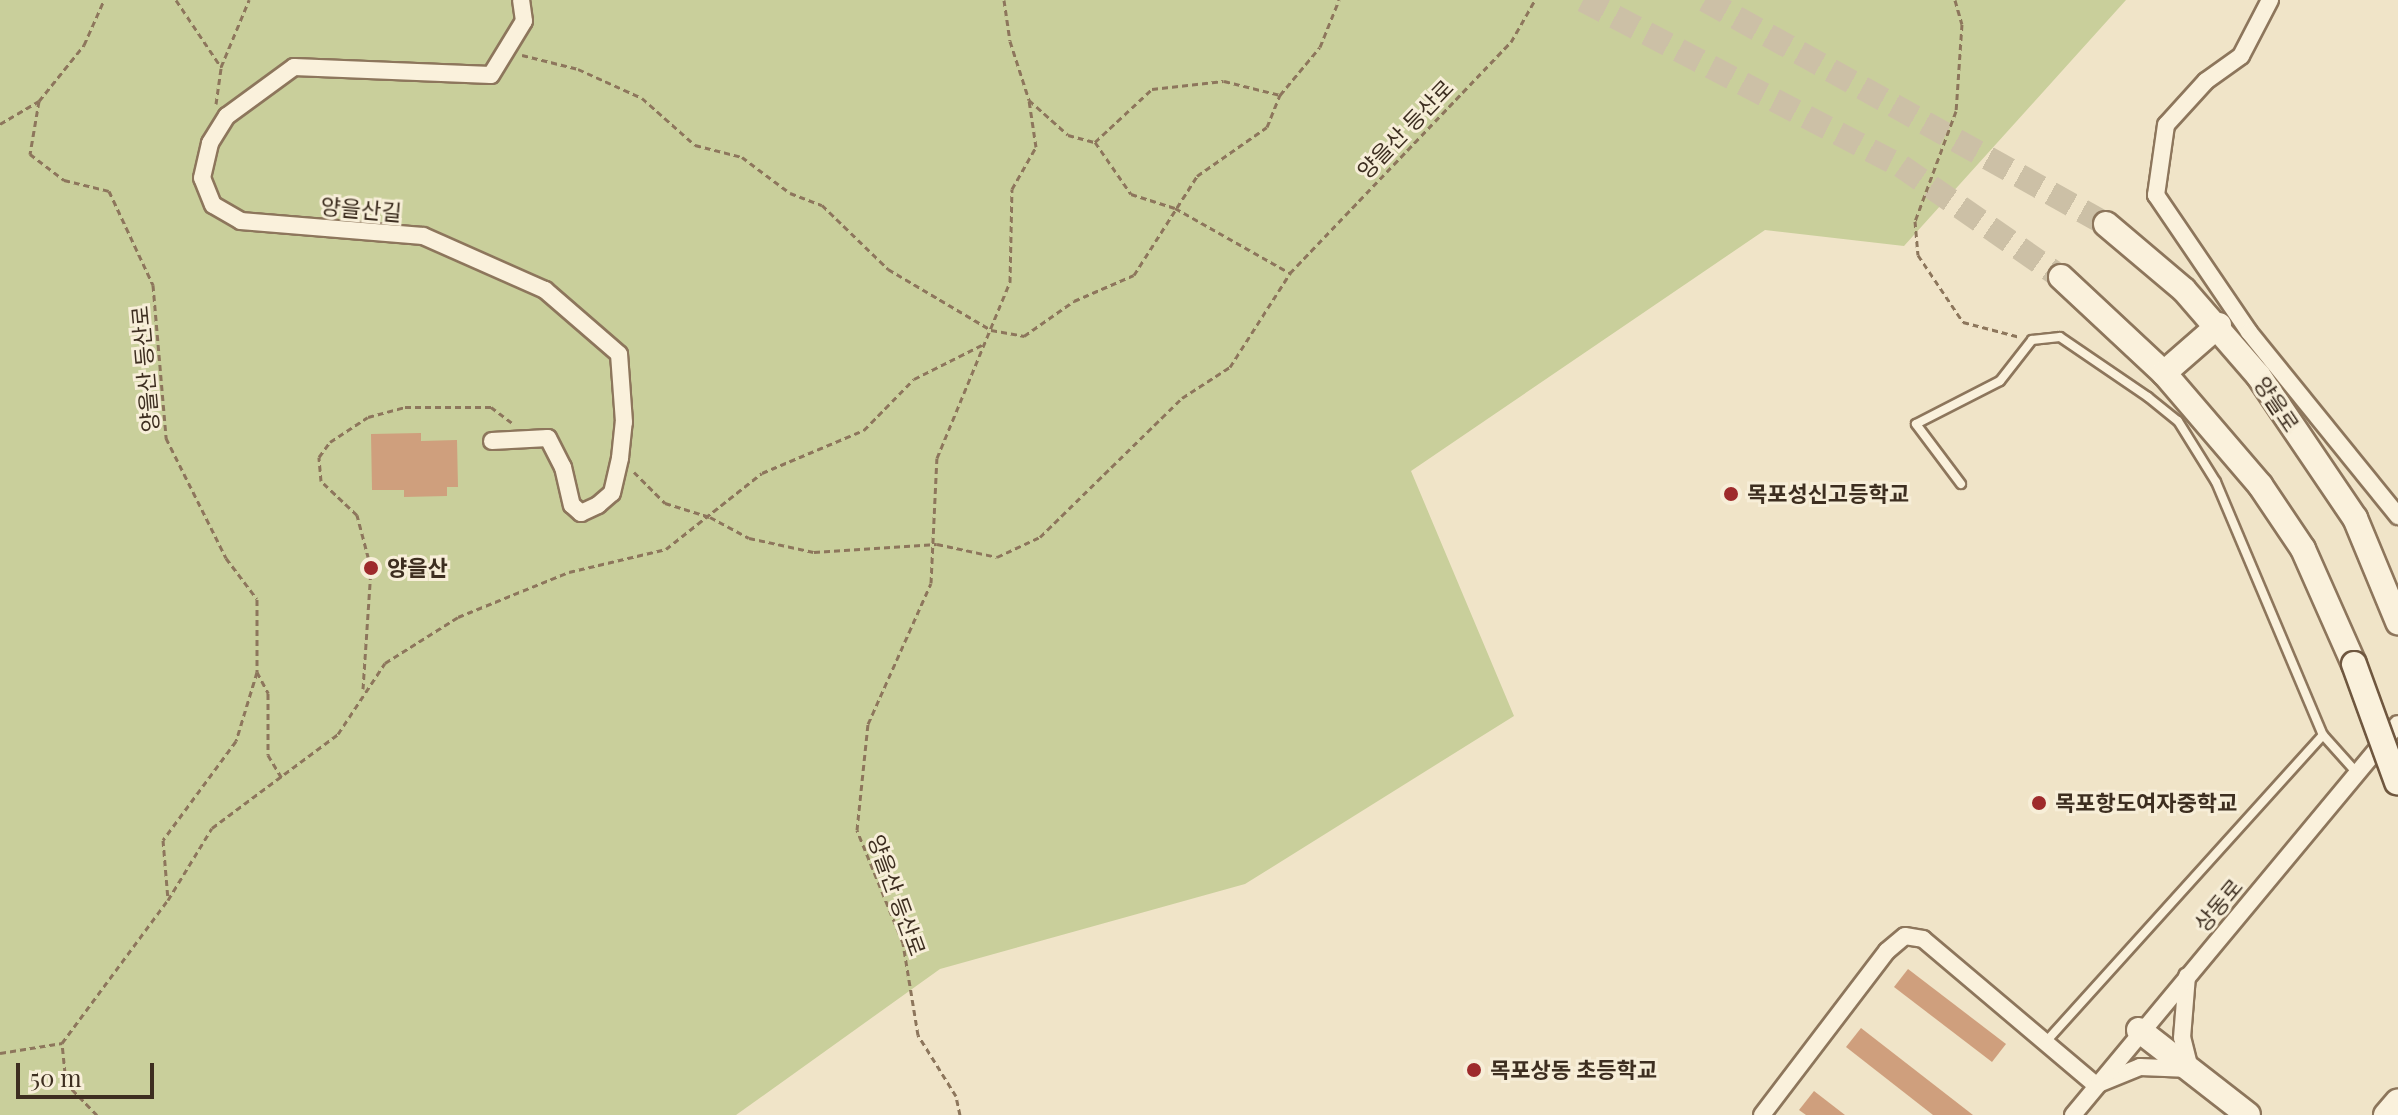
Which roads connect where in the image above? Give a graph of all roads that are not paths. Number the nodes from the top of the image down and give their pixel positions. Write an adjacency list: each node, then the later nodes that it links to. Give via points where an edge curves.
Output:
1 (521, 0): 7 (street, 양을산길, via 524,21 491,75 294,67 227,116 210,143 202,178 213,205 241,221 423,236 545,290 619,354 624,422 612,493 581,513 572,505 563,467 548,438)
2 (2270, 0): 9 (street, via 2241,56 2206,81 2166,125 2156,195 2249,332)
3 (2106, 224): 5 (street, 양을로, via 2146,254)
4 (2061, 277): 6 (street)
5 (2219, 325): 6 (street); 10 (street, 양을로, via 2355,518)
6 (2164, 373): 14 (street, bridge, via 2211,423 2289,527 2354,664)
7 (492, 441)
8 (1961, 484): 12 (lane, via 1916,424 2000,381 2032,340 2060,337 2178,421 2198,448)
9 (2398, 516)
10 (2398, 622)
11 (2398, 724): 13 (street, 상동로)
12 (2323, 735): 13 (lane); 17 (lane)
13 (2358, 774): 15 (street, 상동로)
14 (2398, 783)
15 (2187, 976): 16 (street, 상동로); 18 (street, via 2182,1038)
16 (2139, 1030): 18 (street); 19 (street, 상동로)
17 (2047, 1040): 19 (street); 22 (street, via 1923,939 1905,936 1887,951)
18 (2190, 1069): 19 (street, via 2140,1067); 21 (street)
19 (2096, 1085): 23 (street, 상동로)
20 (2398, 1101): 24 (street)
21 (2249, 1114)
22 (1762, 1115)
23 (2073, 1115)
24 (2386, 1115)

